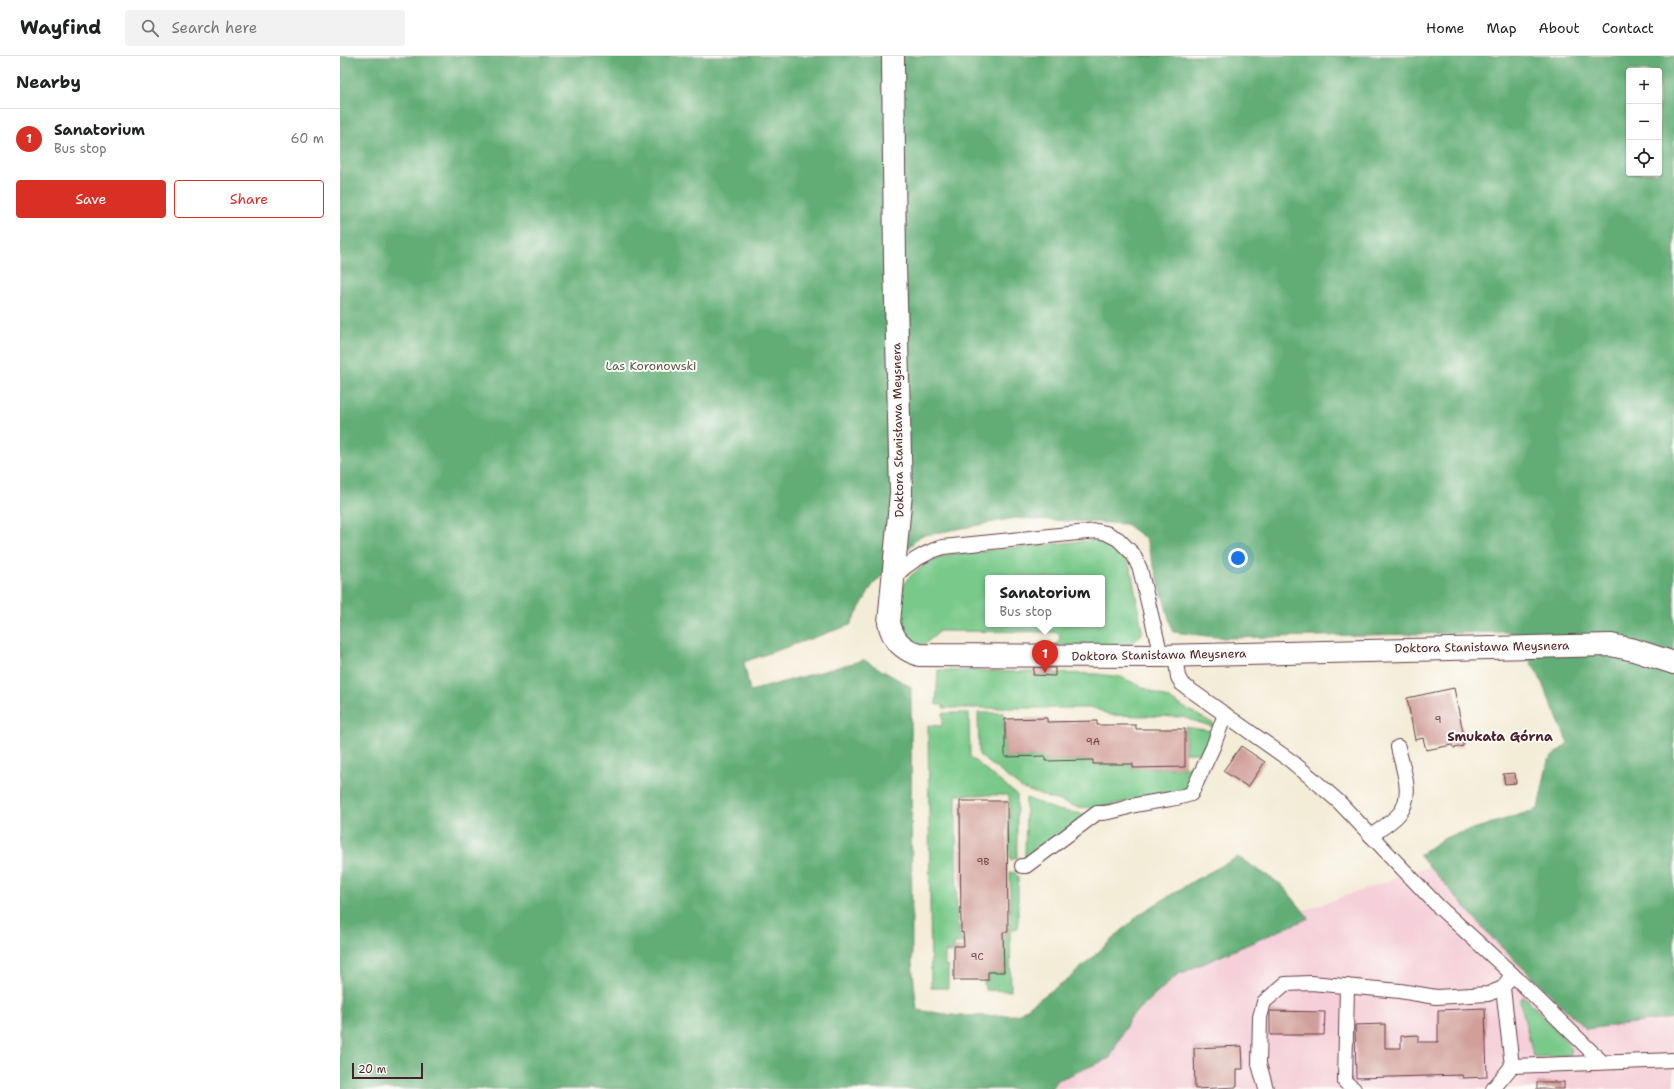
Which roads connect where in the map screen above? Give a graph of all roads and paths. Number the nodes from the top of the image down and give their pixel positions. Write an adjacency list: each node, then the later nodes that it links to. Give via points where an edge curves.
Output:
1 (893, 56): 2 (street, Doktora Stanisława Meysnera, via 901,493)
2 (894, 577): 3 (street, Doktora Stanisława Meysnera, via 889,623 891,632 902,647 919,655); 3 (lane, via 918,557 942,548 1097,531 1106,533 1118,539 1133,554)
3 (1168, 656): 4 (street, Doktora Stanisława Meysnera, via 1610,645 1634,650); 5 (lane, via 1182,684)
4 (1674, 664)
5 (1225, 714): 7 (lane, via 1314,780); 8 (lane, via 1191,794 1175,800 1136,805 1108,814 1097,813 1026,866)
6 (1398, 747): 7 (lane, via 1408,792 1400,813)
7 (1371, 836): 9 (lane, via 1439,907)
8 (1022, 866)
9 (1512, 974): 11 (lane); 13 (lane)
10 (1347, 986): 11 (lane, via 1436,997 1488,994); 15 (lane, via 1285,984 1264,1002 1260,1017 1259,1064); 16 (lane, via 1345,1082)
11 (1503, 988): 14 (lane)
12 (1674, 1060): 13 (lane)
13 (1602, 1062): 14 (lane)
14 (1512, 1066): 17 (lane)
15 (1266, 1089)
16 (1354, 1089)
17 (1493, 1089)

